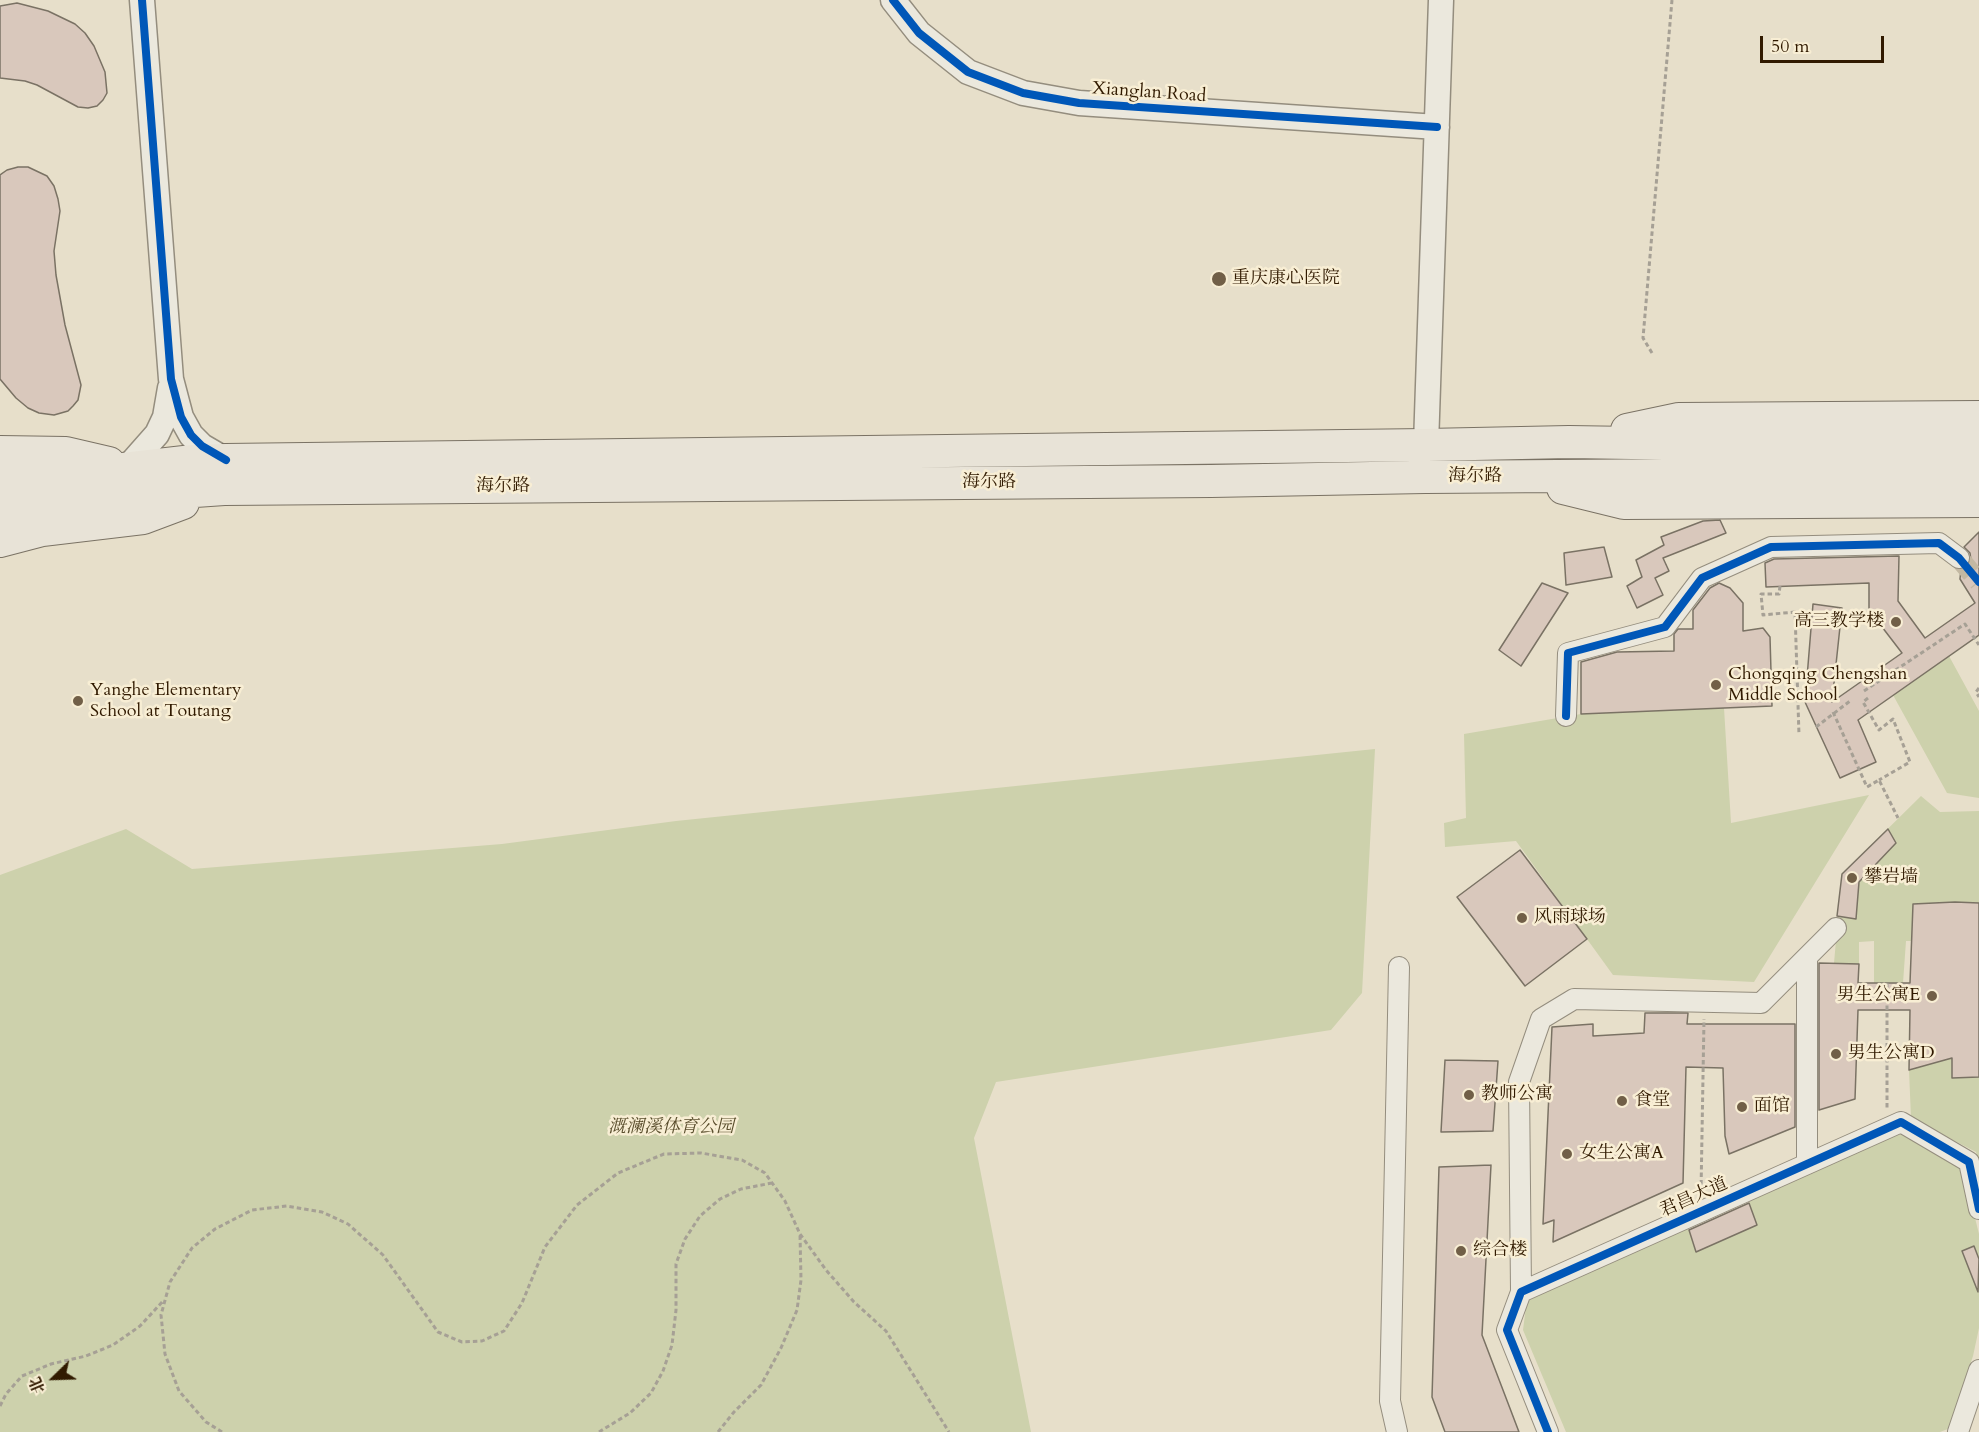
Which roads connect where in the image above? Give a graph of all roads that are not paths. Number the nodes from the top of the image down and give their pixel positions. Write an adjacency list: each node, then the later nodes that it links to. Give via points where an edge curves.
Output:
1 (142, 0): 5 (street)
2 (893, 0): 4 (street, Xianglan Road, via 919,33 968,72 1023,93 1079,103)
3 (1441, 0): 4 (street)
4 (1437, 127): 9 (street)
5 (171, 379): 12 (street, via 165,417 157,434); 14 (street, via 181,417 191,435)
6 (1979, 417): 8 (main road, via 1679,419)
7 (1979, 441): 11 (main road, 海尔路)
8 (1569, 442): 9 (main road, 海尔路); 11 (main road, 海尔路)
9 (1426, 445): 14 (main road, 海尔路)
10 (0, 452): 12 (main road, via 66,453)
11 (1823, 460): 13 (main road, 海尔路); 15 (main road, 海尔路)
12 (127, 468): 14 (main road, 海尔路, via 194,461); 16 (main road, 海尔路)
13 (1979, 470)
14 (225, 474): 15 (main road, 海尔路); 18 (main road, 海尔路, via 152,494); 19 (main road, via 143,518 42,530)
15 (1521, 477): 17 (main road, via 1623,504)
16 (0, 483)
17 (1979, 501)
18 (0, 513)
19 (0, 541)
20 (1959, 558): 21 (street, via 1939,543 1771,547 1702,578 1665,627 1568,653)
21 (1566, 716)
22 (1836, 928): 23 (street)
23 (1807, 957): 25 (street); 27 (street, via 1761,1003 1574,999 1541,1019 1519,1082)
24 (1399, 967): 29 (street, via 1390,1401)
25 (1807, 1164): 26 (street, 君昌大道, via 1901,1122 1969,1162); 27 (street, 君昌大道)
26 (1979, 1209)
27 (1521, 1292): 30 (street, via 1507,1330)
28 (1978, 1381): 31 (street)
29 (1397, 1432)
30 (1548, 1432)
31 (1958, 1432)

